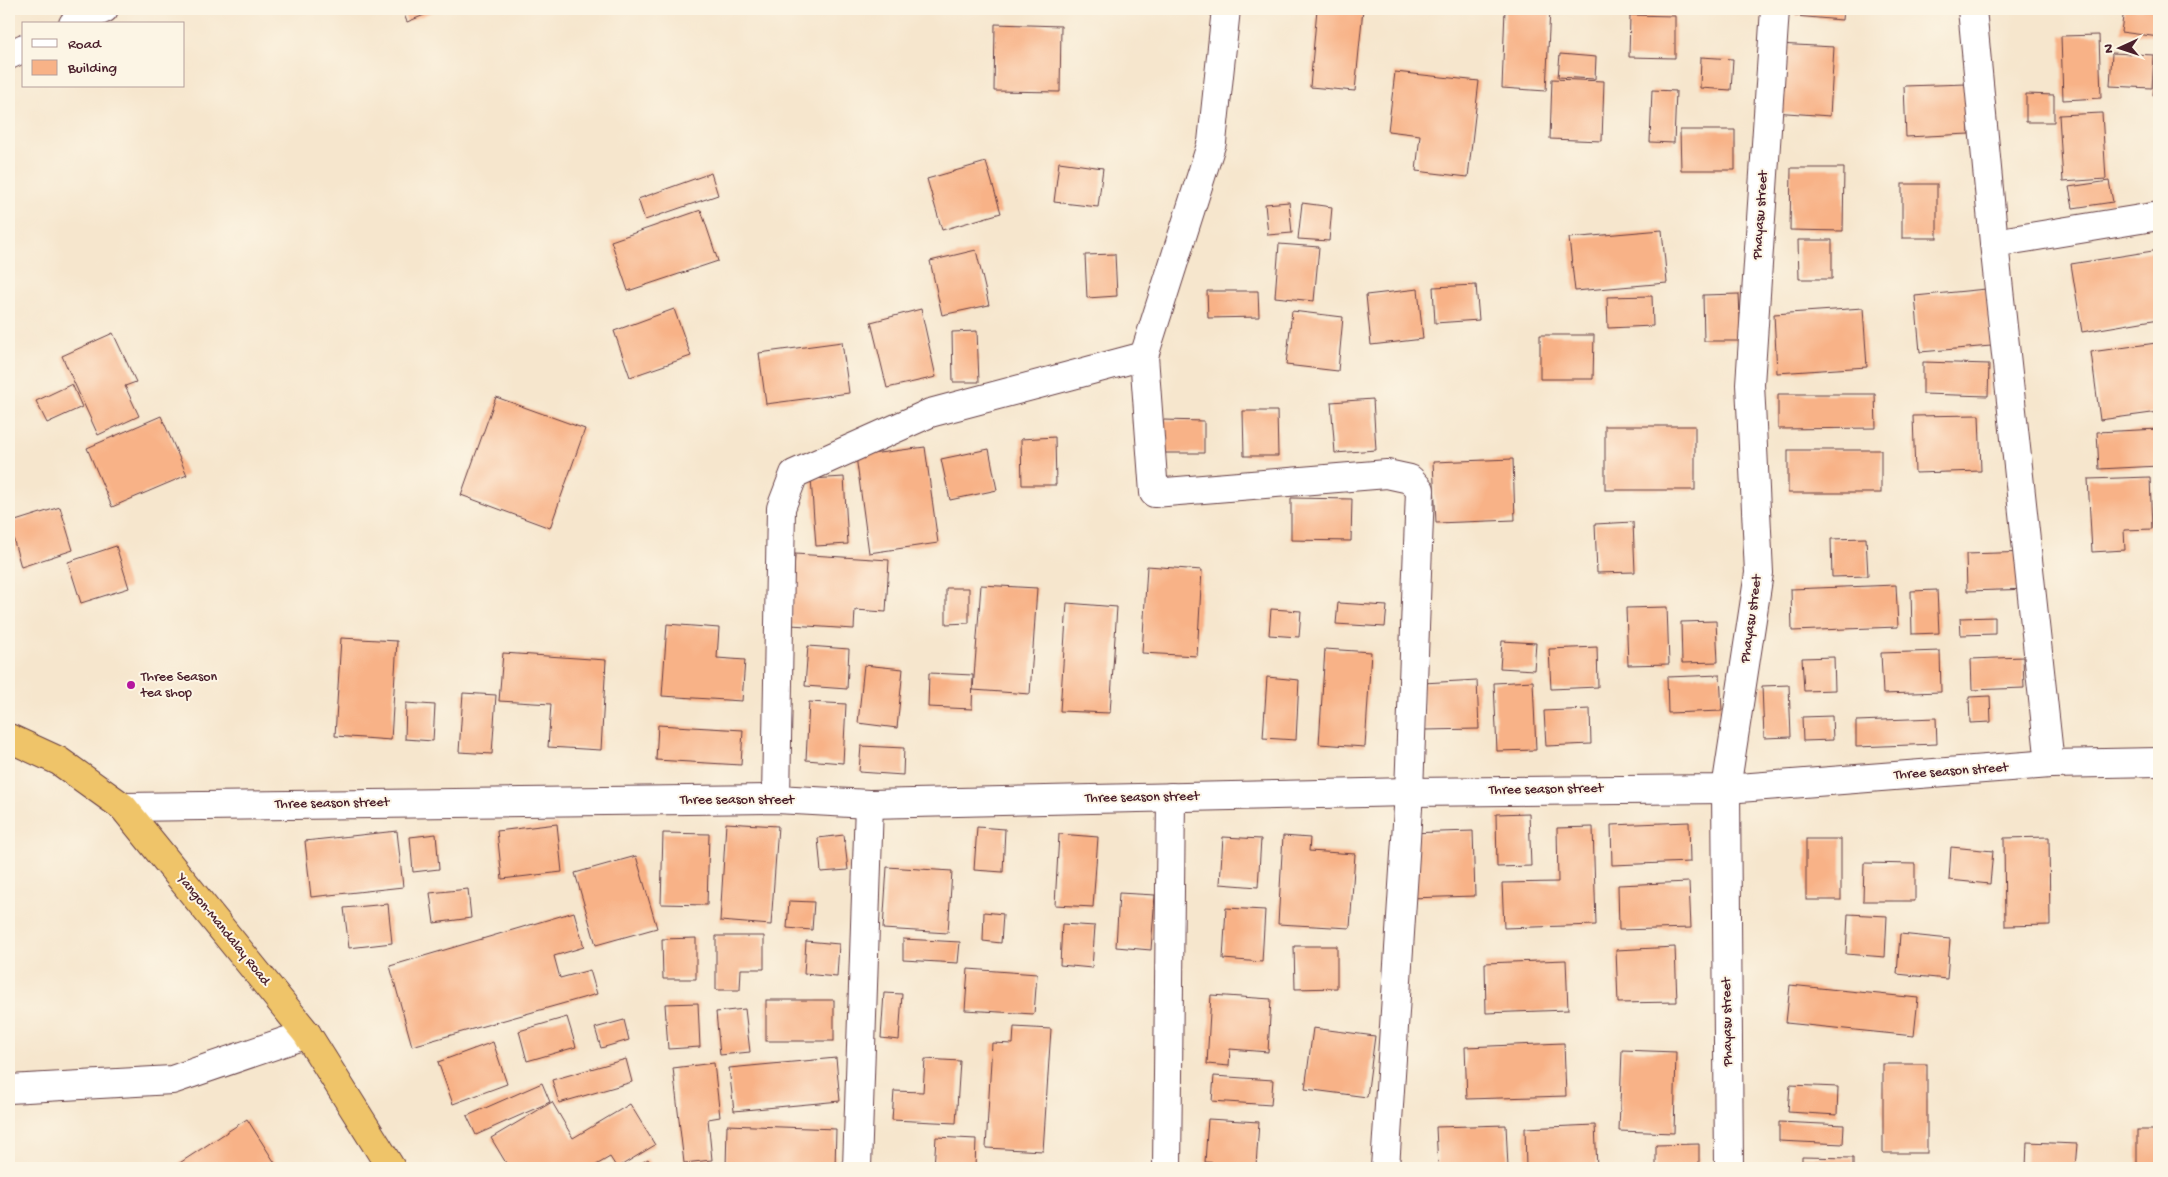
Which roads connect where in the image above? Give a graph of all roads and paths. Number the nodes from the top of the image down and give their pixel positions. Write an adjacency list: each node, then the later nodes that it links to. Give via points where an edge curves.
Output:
1 (104, 9): 5 (street)
2 (1226, 9): 10 (street, via 1212,142)
3 (1775, 9): 14 (street, Phayasu street, via 1750,384 1759,573)
4 (1972, 9): 9 (street)
5 (77, 22)
6 (22, 49): 7 (street)
7 (9, 56)
8 (2159, 216): 9 (street)
9 (1994, 243): 13 (street)
10 (1144, 356): 15 (street, via 1154,493 1387,474 1410,479 1420,490); 17 (street, via 930,414 794,474 781,508)
11 (9, 738): 19 (highway, Yangon-Mandalay Road, via 59,761)
12 (2159, 762): 13 (street, Three season street)
13 (2050, 764): 14 (street, Three season street)
14 (1726, 789): 15 (street, Three season street); 26 (street, Phayasu street)
15 (1409, 792): 16 (street, Three season street); 25 (street)
16 (1171, 797): 18 (street, Three season street); 24 (street)
17 (776, 799): 18 (street, Three season street); 19 (street, Three season street)
18 (869, 804): 23 (street)
19 (123, 807): 20 (highway, Yangon-Mandalay Road)
20 (307, 1034): 21 (street, via 172,1080); 22 (highway, Yangon-Mandalay Road)
21 (9, 1089)
22 (391, 1168)
23 (857, 1168)
24 (1167, 1168)
25 (1385, 1168)
26 (1729, 1168)

